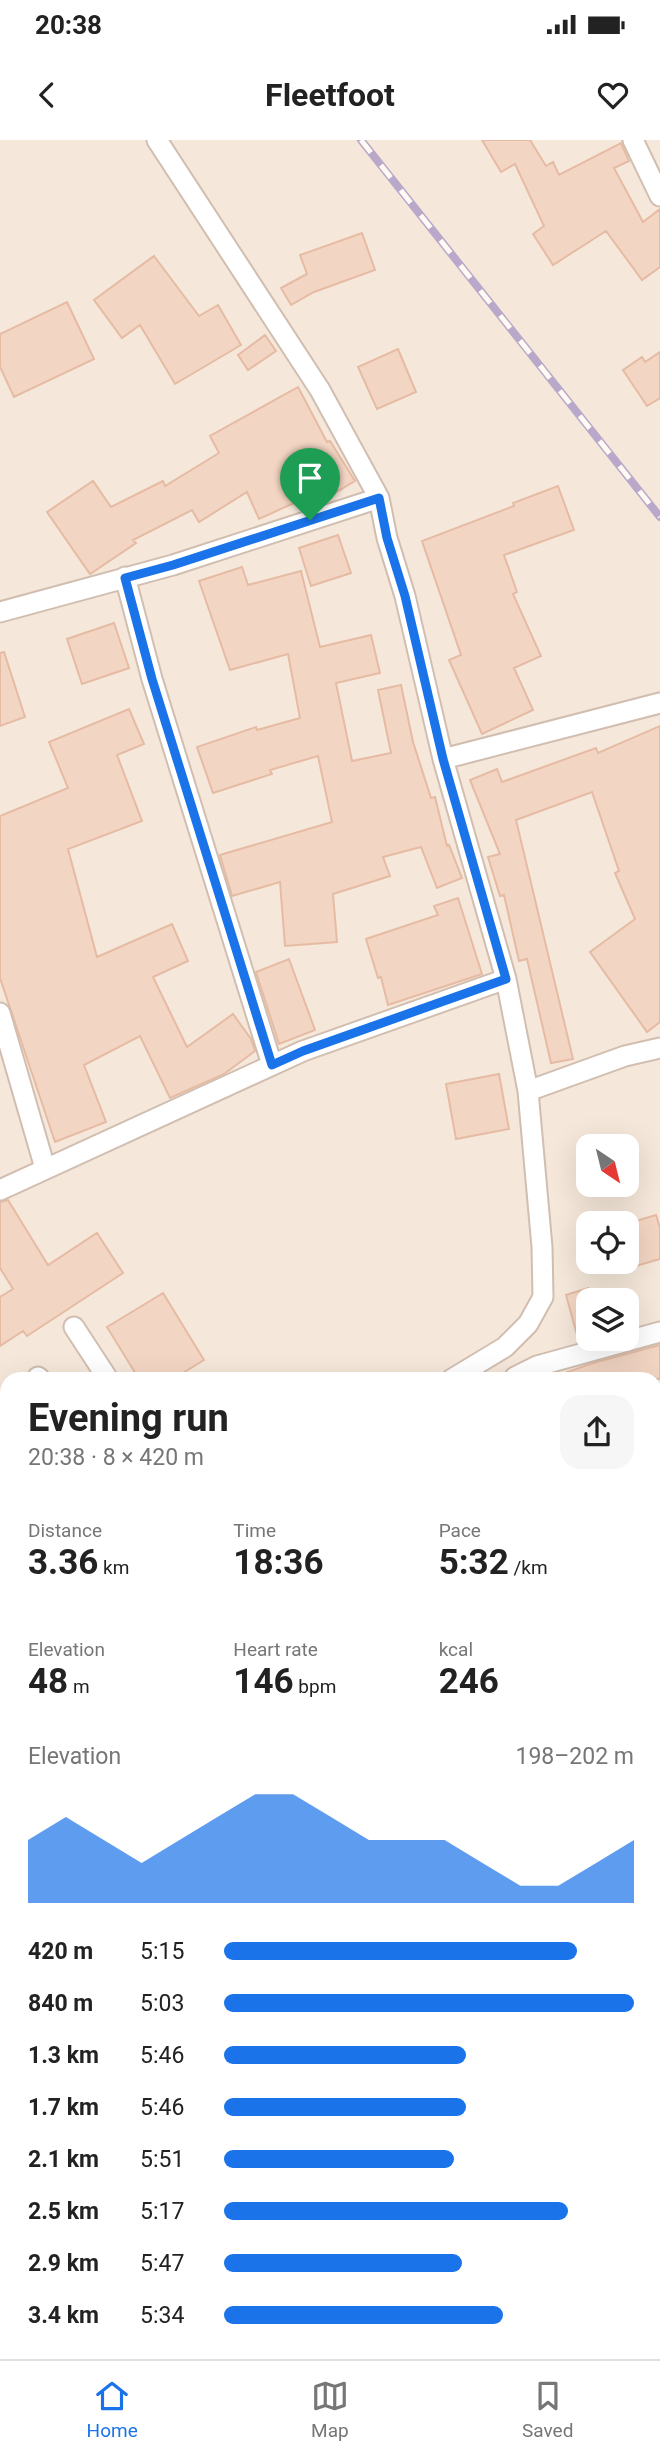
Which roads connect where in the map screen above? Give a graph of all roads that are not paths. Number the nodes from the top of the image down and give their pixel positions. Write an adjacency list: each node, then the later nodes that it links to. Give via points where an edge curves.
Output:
1 (157, 140): 4 (street, via 320,390)
2 (633, 140): 3 (street)
3 (660, 196)
4 (379, 498): 5 (street); 8 (street)
5 (125, 578): 6 (street); 12 (street)
6 (0, 612)
7 (660, 703): 8 (street)
8 (443, 759): 9 (street)
9 (506, 979): 12 (street); 13 (street)
10 (0, 1013): 14 (street)
11 (660, 1048): 13 (street)
12 (272, 1065): 14 (street)
13 (528, 1091): 18 (street, via 542,1297 528,1324)
14 (45, 1168): 15 (street)
15 (0, 1190)
16 (74, 1327): 19 (street)
17 (660, 1332): 22 (street)
18 (505, 1347): 20 (street); 21 (street)
19 (103, 1372)
20 (464, 1372)
21 (513, 1372)
22 (526, 1372)

